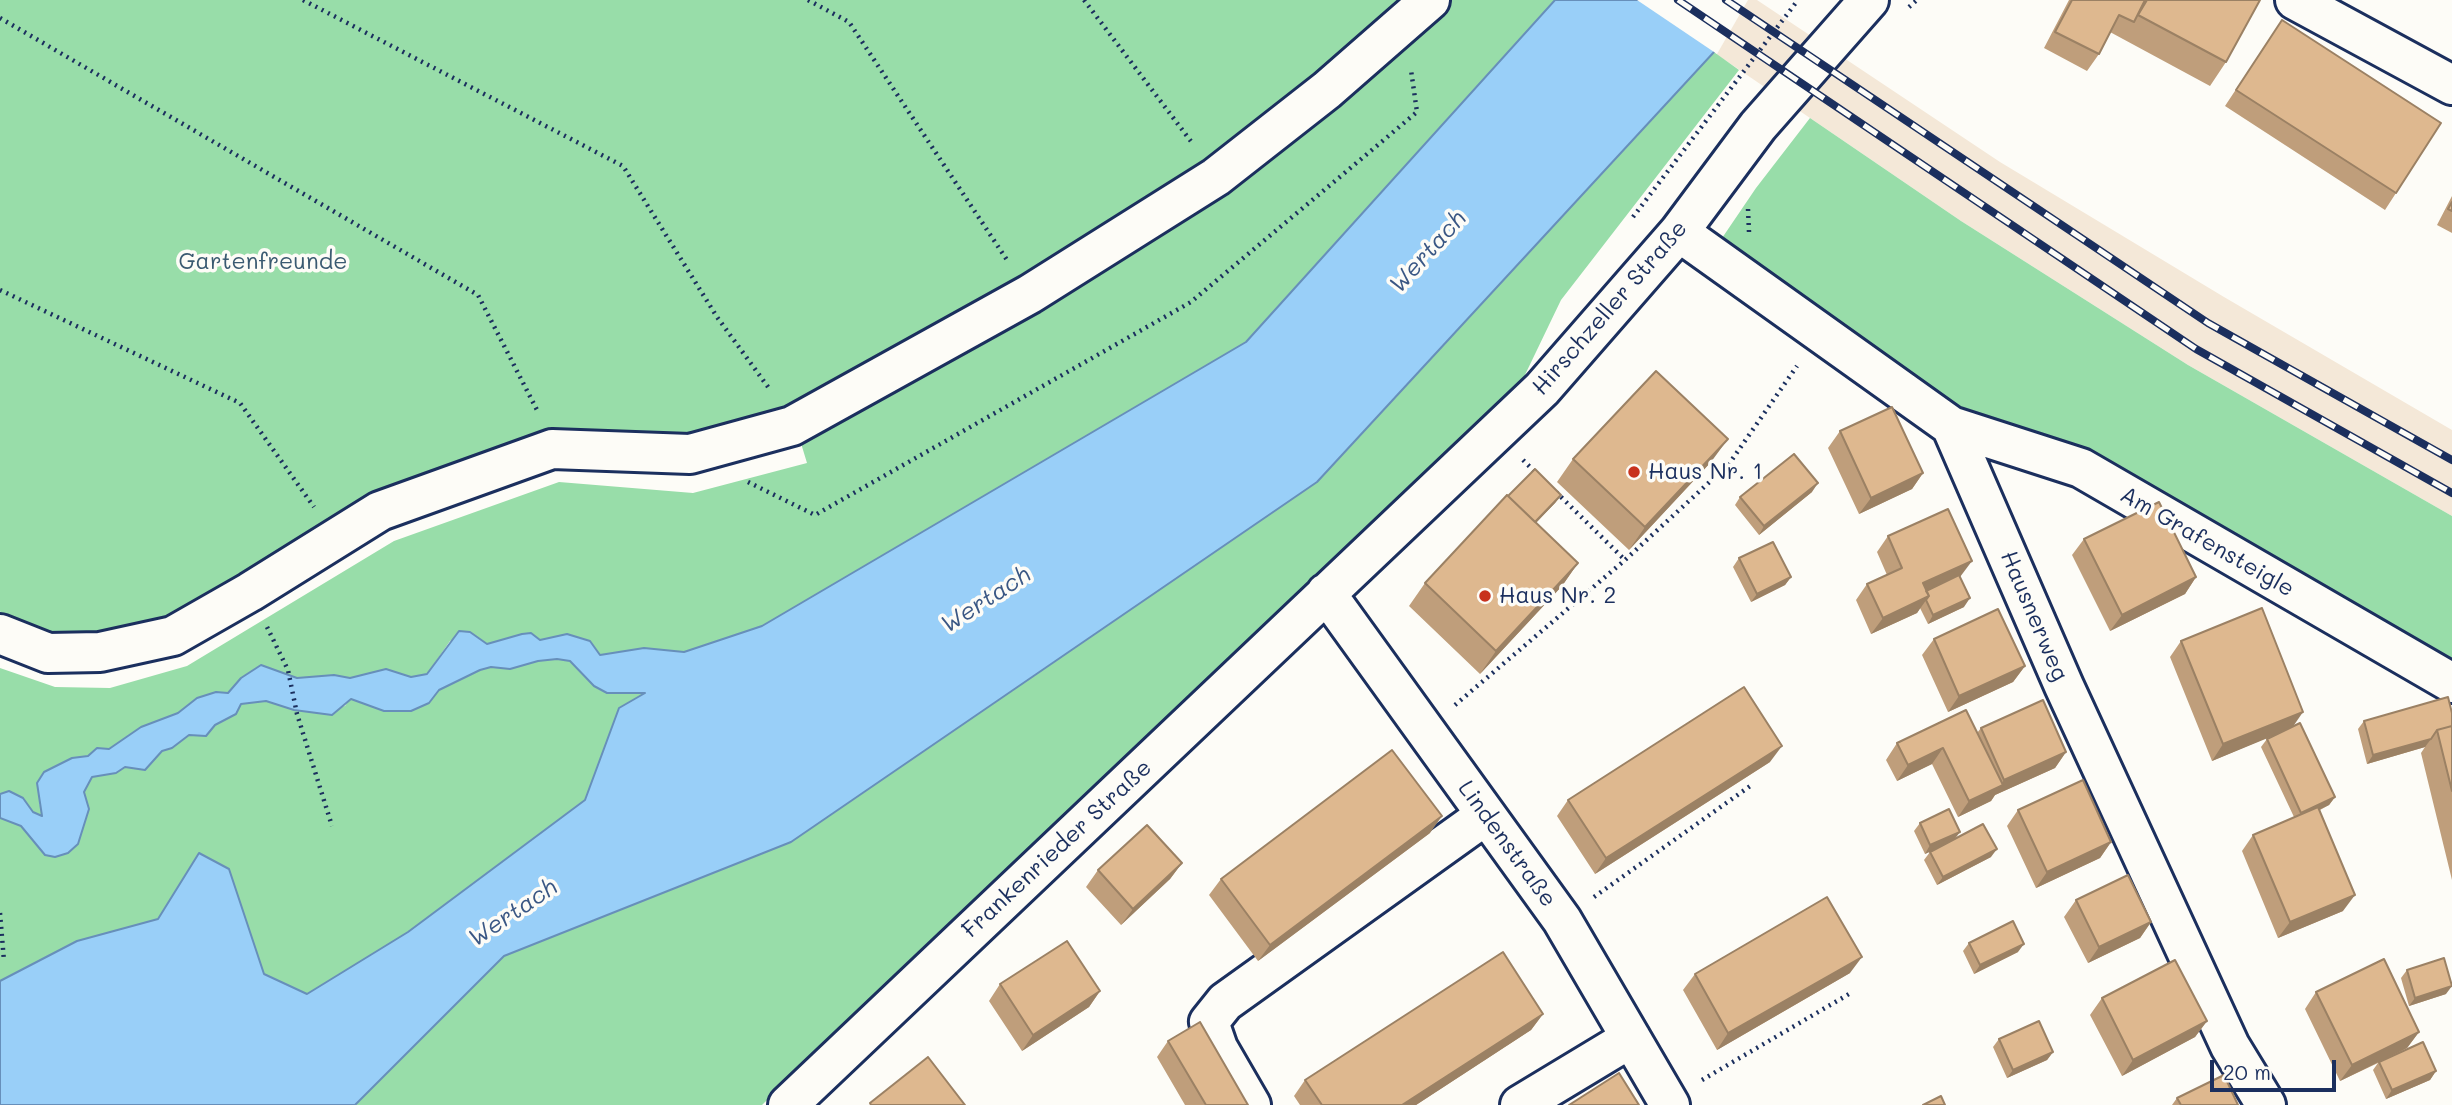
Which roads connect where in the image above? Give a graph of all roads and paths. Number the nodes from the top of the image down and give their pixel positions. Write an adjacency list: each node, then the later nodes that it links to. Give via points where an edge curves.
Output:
1 (303, 0): 14 (path, via 623,166)
2 (808, 0): 12 (path, via 849,22)
3 (1084, 0): 9 (path)
4 (1869, 0): 10 (street, Hirschzeller Straße, via 1758,126)
5 (2295, 0): 8 (street)
6 (1418, 12): 9 (street); 17 (path, via 1417,112 1191,302 815,515)
7 (0, 18): 16 (path, via 478,295 545,425)
8 (2452, 85)
9 (1216, 177): 12 (street)
10 (1679, 232): 13 (street); 23 (street, Hirschzeller Straße, via 1542,388)
11 (0, 290): 21 (path, via 240,403)
12 (1030, 294): 14 (street)
13 (1821, 332): 15 (street); 22 (path, via 1729,464)
14 (792, 426): 17 (street)
15 (1951, 426): 26 (street, Am Grafensteigle, via 2081,468); 40 (street, Hausnerweg, via 2063,686 2224,1033)
16 (552, 449): 17 (street); 21 (street, via 380,510)
17 (690, 454)
18 (1521, 458): 19 (path)
19 (1537, 474)
20 (1547, 484): 22 (path)
21 (333, 541): 24 (street, via 173,636 100,652 48,653)
22 (1625, 560): 27 (path)
23 (1326, 593): 29 (street, Lindenstraße); 37 (street, Frankenrieder Straße)
24 (0, 634)
25 (288, 670): 30 (path)
26 (2452, 683)
27 (1453, 706)
28 (1753, 785): 32 (path)
29 (1486, 815): 32 (street, Lindenstraße); 38 (street, via 1225,1002 1209,1022 1218,1048)
30 (332, 826)
31 (0, 914): 33 (path)
32 (1562, 920): 35 (street, Lindenstraße)
33 (4, 961)
34 (1849, 994): 36 (path)
35 (1631, 1038): 36 (street, Lindenstraße); 39 (street)
36 (1668, 1103)
37 (788, 1105)
38 (1251, 1105)
39 (1520, 1105)
40 (2266, 1105)

